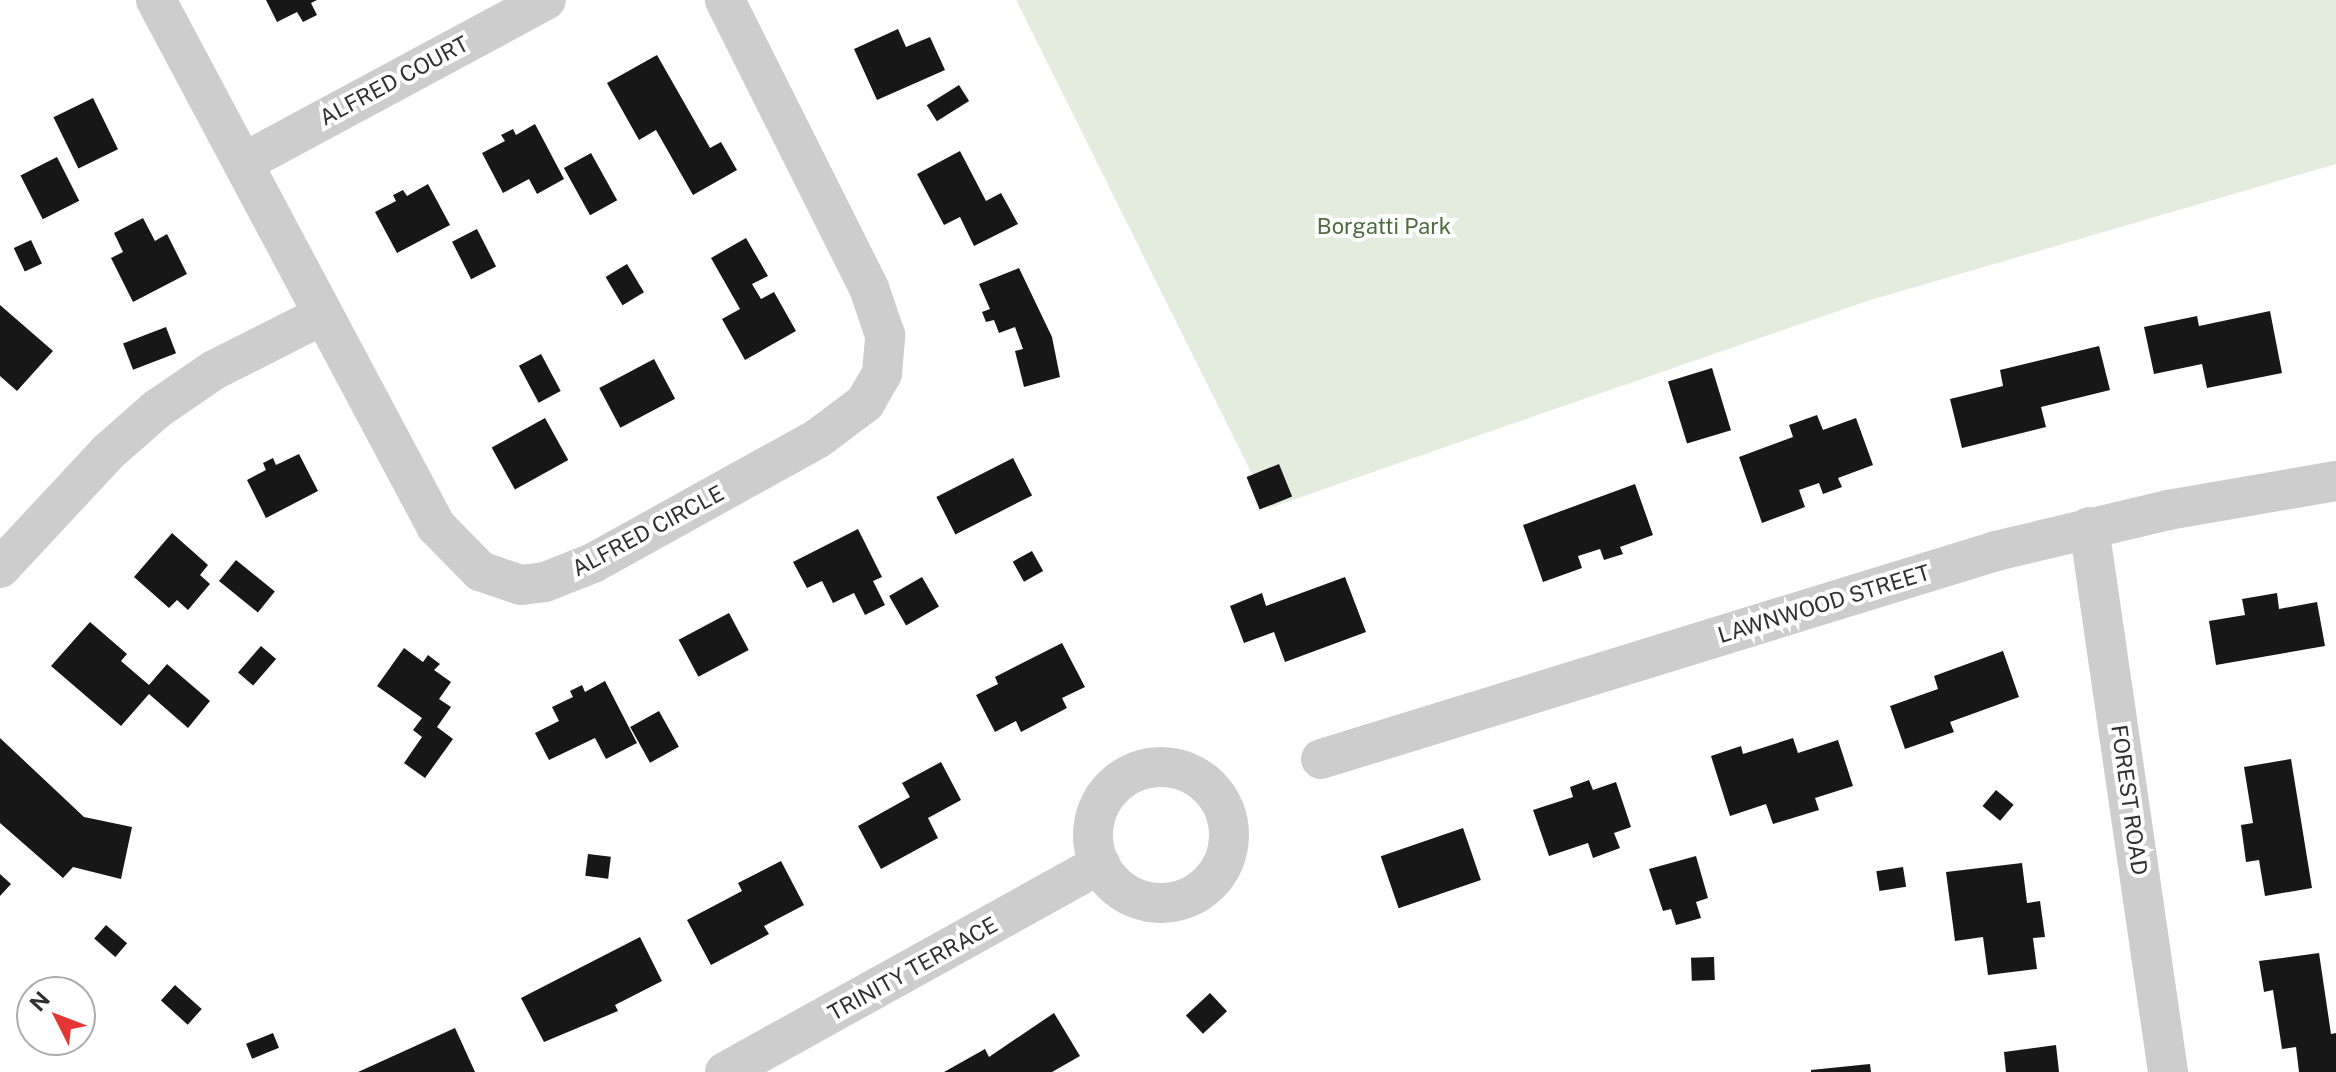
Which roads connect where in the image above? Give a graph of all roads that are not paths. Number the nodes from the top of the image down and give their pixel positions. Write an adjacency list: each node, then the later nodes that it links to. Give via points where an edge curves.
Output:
1 (156, 0): 4 (street, ALFRED CIRCLE)
2 (546, 0): 4 (street, ALFRED COURT)
3 (725, 0): 5 (street, ALFRED CIRCLE, via 880,315 887,355 882,373 852,415 593,563 545,582 501,581 464,559 436,526)
4 (243, 163): 5 (street, ALFRED CIRCLE)
5 (323, 315): 8 (street, via 214,370 157,409 108,452)
6 (2336, 481): 7 (street, LAWNWOOD STREET)
7 (2089, 527): 9 (street, LAWNWOOD STREET); 12 (street, FOREST ROAD)
8 (0, 568)
9 (1321, 759)
10 (1100, 864): 11 (street, TRINITY TERRACE)
11 (725, 1072)
12 (2168, 1072)

